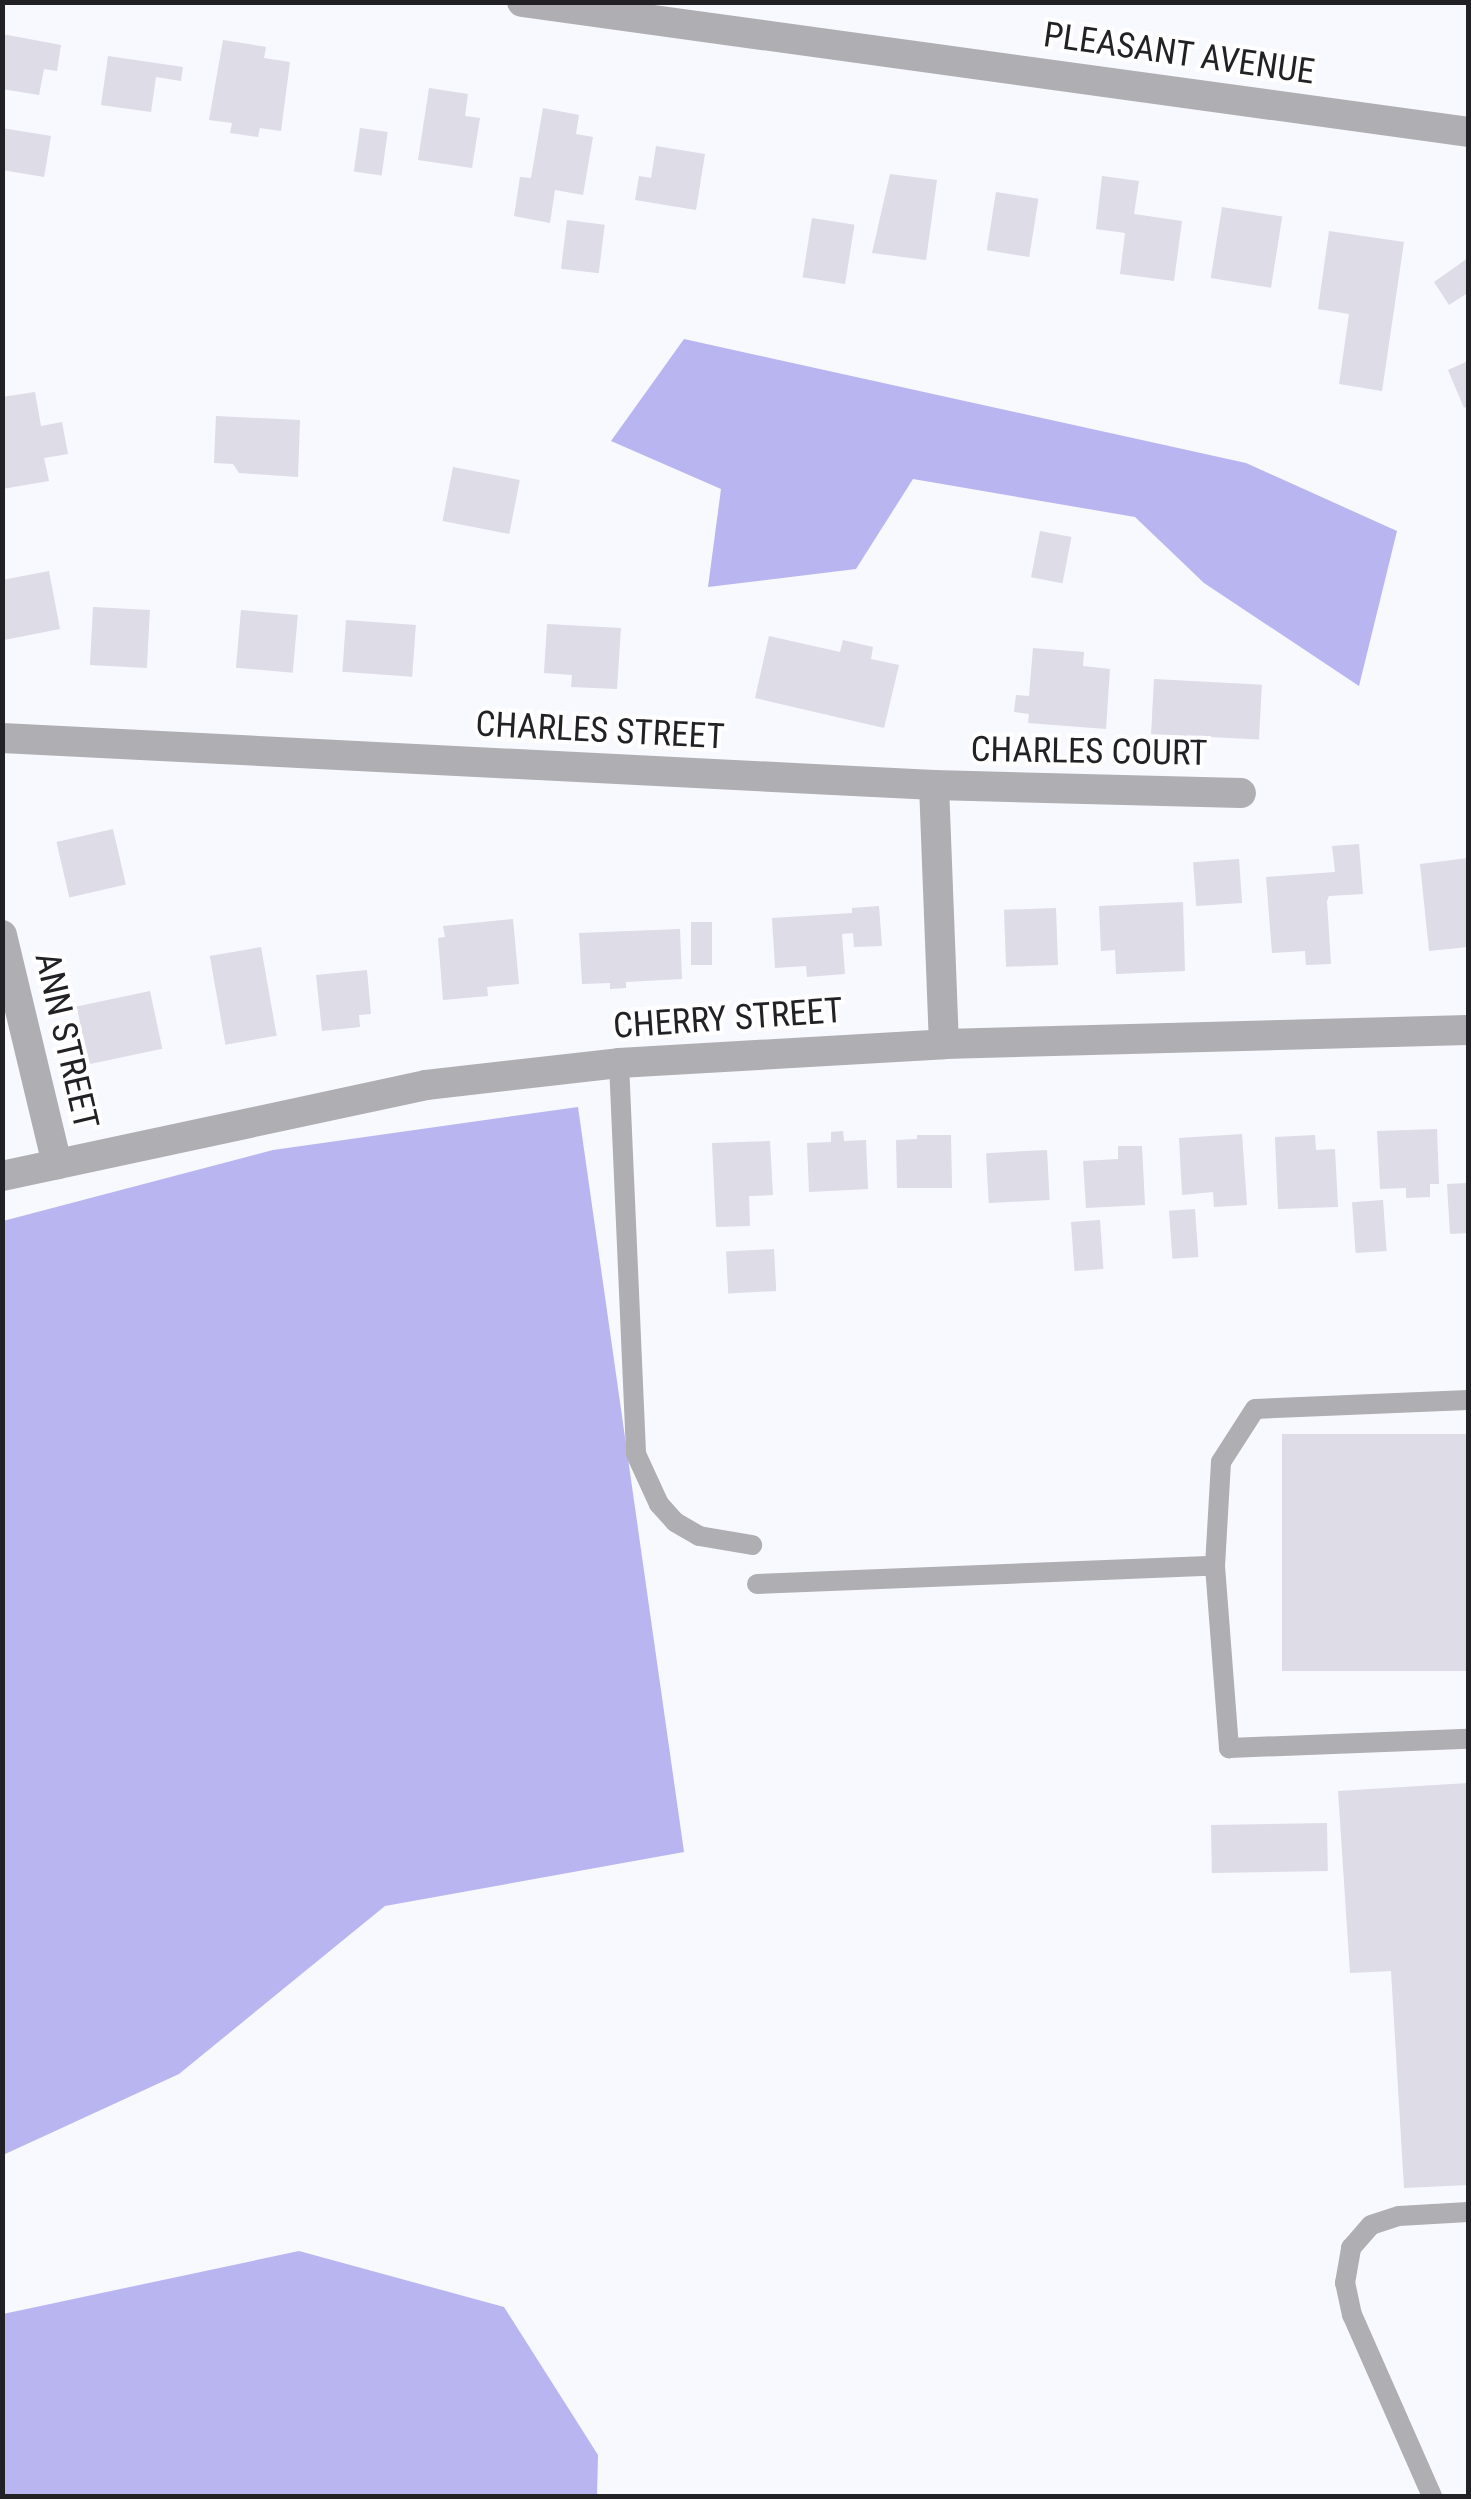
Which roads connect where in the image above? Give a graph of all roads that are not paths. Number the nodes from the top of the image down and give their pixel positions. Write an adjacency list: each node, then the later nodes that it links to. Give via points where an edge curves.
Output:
1 (522, 2): 2 (street, PLEASANT AVENUE)
2 (1468, 132)
3 (2, 738): 4 (street, CHARLES STREET)
4 (934, 785): 5 (street, CHARLES COURT); 8 (street)
5 (1241, 793)
6 (2, 935): 10 (street, ANN STREET)
7 (1468, 1030): 8 (street, CHERRY STREET)
8 (944, 1044): 9 (street, CHERRY STREET)
9 (620, 1062): 10 (street, CHERRY STREET, via 426,1085); 13 (lane, via 636,1454 675,1522 699,1536)
10 (57, 1164): 11 (street, CHERRY STREET)
11 (2, 1176)
12 (1468, 1400): 14 (lane, via 1254,1409 1220,1462)
13 (752, 1545)
14 (1215, 1566): 15 (lane); 16 (lane, via 1228,1748)
15 (757, 1584)
16 (1468, 1739)
17 (1468, 2212): 18 (lane, via 1399,2216 1372,2225 1351,2248 1345,2283 1352,2315)
18 (1432, 2496)

